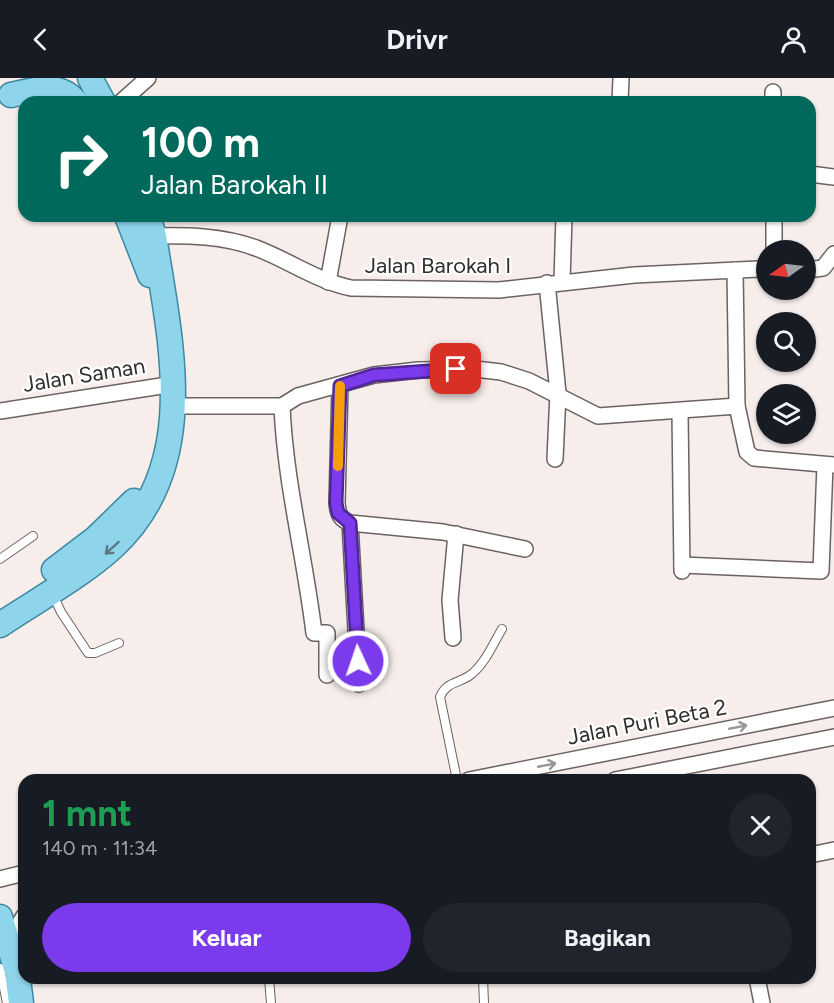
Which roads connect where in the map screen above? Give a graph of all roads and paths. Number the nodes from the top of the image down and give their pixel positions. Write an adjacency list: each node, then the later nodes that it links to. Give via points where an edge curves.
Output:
1 (28, 78): 10 (main road)
2 (90, 78): 7 (main road)
3 (148, 78): 8 (street)
4 (621, 78): 9 (street)
5 (19, 96): 6 (main road, via 55,88)
6 (69, 96)
7 (100, 96)
8 (128, 96)
9 (620, 96)
10 (6, 99)
11 (816, 175): 12 (street)
12 (834, 177)
13 (129, 222): 25 (main road)
14 (339, 222): 23 (street)
15 (563, 222): 24 (street)
16 (774, 222): 18 (street)
17 (151, 226): 23 (street, Jalan Barokah I, via 256,248); 25 (main road)
18 (774, 240)
19 (834, 254): 20 (street, via 823,268)
20 (816, 269)
21 (735, 270): 22 (street, Jalan Barokah I); 24 (street, Jalan Barokah I); 30 (street)
22 (756, 271)
23 (328, 282): 24 (street, Jalan Barokah I, via 351,288 448,290 499,290)
24 (555, 282): 27 (street)
25 (168, 323): 28 (main road)
26 (340, 386): 27 (street, via 374,375 475,369 501,372); 29 (street, via 298,396); 36 (street, via 336,503 338,513)
27 (558, 393): 32 (street, via 598,416); 34 (street)
28 (174, 395): 29 (street, Jalan Saman); 31 (street, Jalan Saman); 33 (main road)
29 (282, 406): 47 (street, via 283,445 308,578 314,633 327,633)
30 (737, 406): 32 (street); 35 (street, via 747,452 754,458)
31 (0, 411)
32 (680, 412): 35 (street, via 682,568 821,571)
33 (170, 443): 41 (main road, one-way to 41, via 153,494 133,526 104,555); 42 (main road, via 146,486 117,519 59,567)
34 (555, 459)
35 (829, 465)
36 (350, 523): 37 (street); 48 (street)
37 (456, 534): 39 (street); 45 (street, via 450,600)
38 (33, 536): 40 (lane)
39 (525, 549)
40 (0, 559)
41 (51, 590): 43 (main road); 46 (lane, via 88,653)
42 (0, 606)
43 (0, 625)
44 (502, 629): 51 (lane, via 479,666 463,679 450,683 440,697)
45 (453, 638)
46 (119, 643)
47 (327, 675)
48 (359, 684)
49 (834, 708): 52 (street, Jalan Puri Beta 2, one-way to 49)
50 (834, 737): 53 (street)
51 (456, 774)
52 (499, 774)
53 (646, 774)
54 (834, 850): 55 (street)
55 (816, 854)
56 (18, 874): 57 (street)
57 (0, 879)
58 (0, 917): 60 (main road)
59 (18, 926): 60 (street)
60 (9, 941): 62 (main road)
61 (0, 968): 67 (lane)
62 (18, 979)
63 (19, 984): 68 (main road)
64 (269, 984): 69 (lane)
65 (483, 984): 70 (lane)
66 (758, 984): 71 (street)
67 (7, 1003)
68 (21, 1003)
69 (271, 1003)
70 (484, 1003)
71 (762, 1003)

